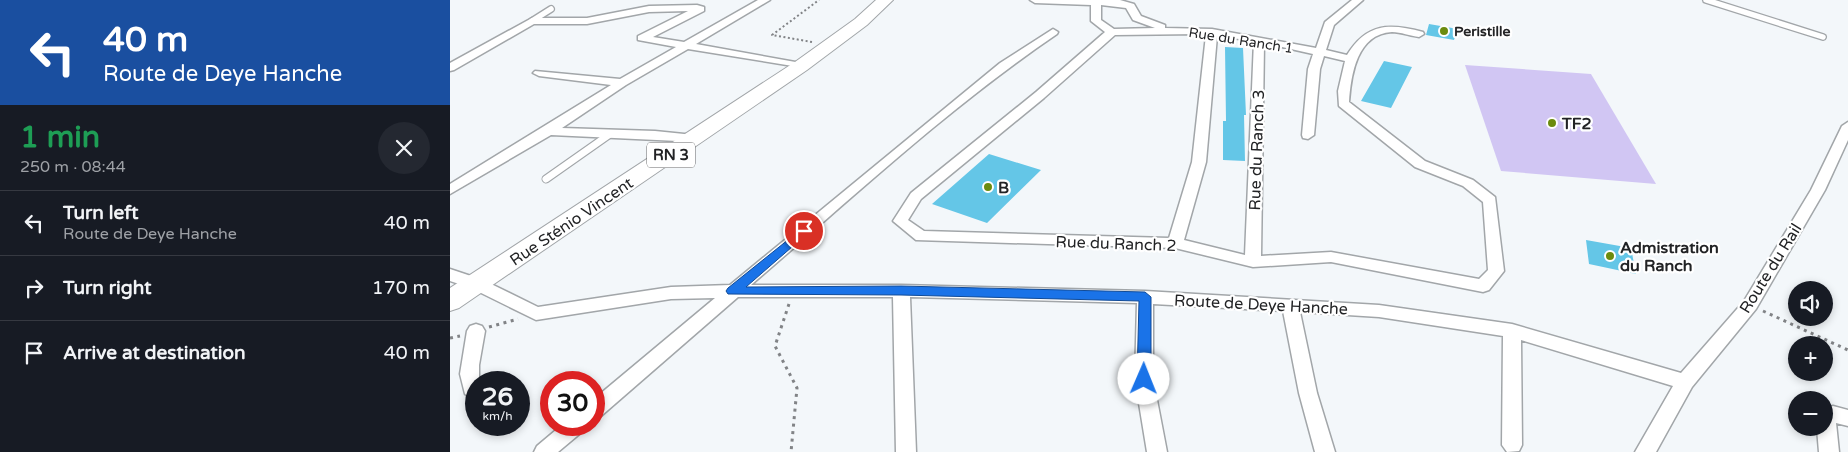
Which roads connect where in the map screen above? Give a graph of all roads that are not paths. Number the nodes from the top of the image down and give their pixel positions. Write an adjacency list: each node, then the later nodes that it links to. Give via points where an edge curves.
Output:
1 (766, 0): 17 (street)
2 (885, 0): 20 (main road, Rue Sténio Vincent / RN 3)
3 (1035, 0): 6 (street)
4 (1358, 0): 18 (street, via 1329,24)
5 (1706, 0): 15 (lane)
6 (1096, 1): 7 (street); 12 (street, via 1096,21)
7 (1122, 2): 10 (street, via 1144,22)
8 (551, 9): 9 (lane)
9 (532, 21): 17 (street, via 587,21 649,9 699,9 642,38); 21 (street)
10 (1178, 31): 12 (street, Rue du Ranch 1); 13 (street, Rue du Ranch 1)
11 (1053, 32): 36 (street, via 1004,65)
12 (1112, 32): 31 (street, Rue du Ranch 2, via 916,196 900,221 921,236)
13 (1212, 32): 16 (street, Rue du Ranch 1); 31 (street, via 1199,162)
14 (1419, 34): 19 (street, via 1392,29 1370,35 1354,50)
15 (1823, 37)
16 (1259, 39): 18 (street, Rue du Ranch 1); 32 (street, Rue du Ranch 3)
17 (688, 47): 20 (street); 23 (street)
18 (1319, 53): 19 (street, Rue du Ranch 1); 27 (street, via 1314,70)
19 (1351, 59): 32 (street, Rue du Ranch 2, via 1344,80 1343,102 1420,164 1468,183 1490,200 1496,271 1483,286 1331,257)
20 (801, 66): 28 (main road, Rue Sténio Vincent / RN 3)
21 (450, 68)
22 (539, 73): 23 (street)
23 (622, 83): 25 (street)
24 (1848, 126): 43 (street, Route du Rail, via 1818,190 1750,305)
25 (548, 131): 26 (street); 30 (street)
26 (610, 134): 28 (street); 29 (lane)
27 (1308, 135)
28 (694, 139): 34 (main road, Rue Sténio Vincent / RN 3)
29 (546, 179)
30 (450, 190)
31 (1175, 243): 32 (street, Rue du Ranch 2)
32 (1253, 262)
33 (450, 274): 34 (street)
34 (477, 284): 36 (street, Route de Deye Hanche, via 536,314 671,293); 38 (main road, Rue Sténio Vincent / RN 3)
35 (901, 290): 36 (street, Route de Deye Hanche); 37 (street, Route de Deye Hanche); 49 (street)
36 (733, 291): 44 (street)
37 (1145, 297): 39 (street, Route de Deye Hanche); 50 (street, via 1144,379)
38 (450, 301)
39 (1290, 305): 41 (street, Route de Deye Hanche, via 1379,311); 51 (street, via 1308,392)
40 (476, 331): 42 (street)
41 (1512, 331): 43 (street, Route de Deye Hanche); 47 (street)
42 (469, 371)
43 (1685, 382): 52 (street, Route du Rail)
44 (605, 401)
45 (1848, 418): 53 (street, via 1833,414 1826,416)
46 (563, 436): 48 (street)
47 (1512, 445)
48 (544, 452)
49 (906, 452)
50 (1157, 452)
51 (1325, 452)
52 (1646, 452)
53 (1829, 452)

